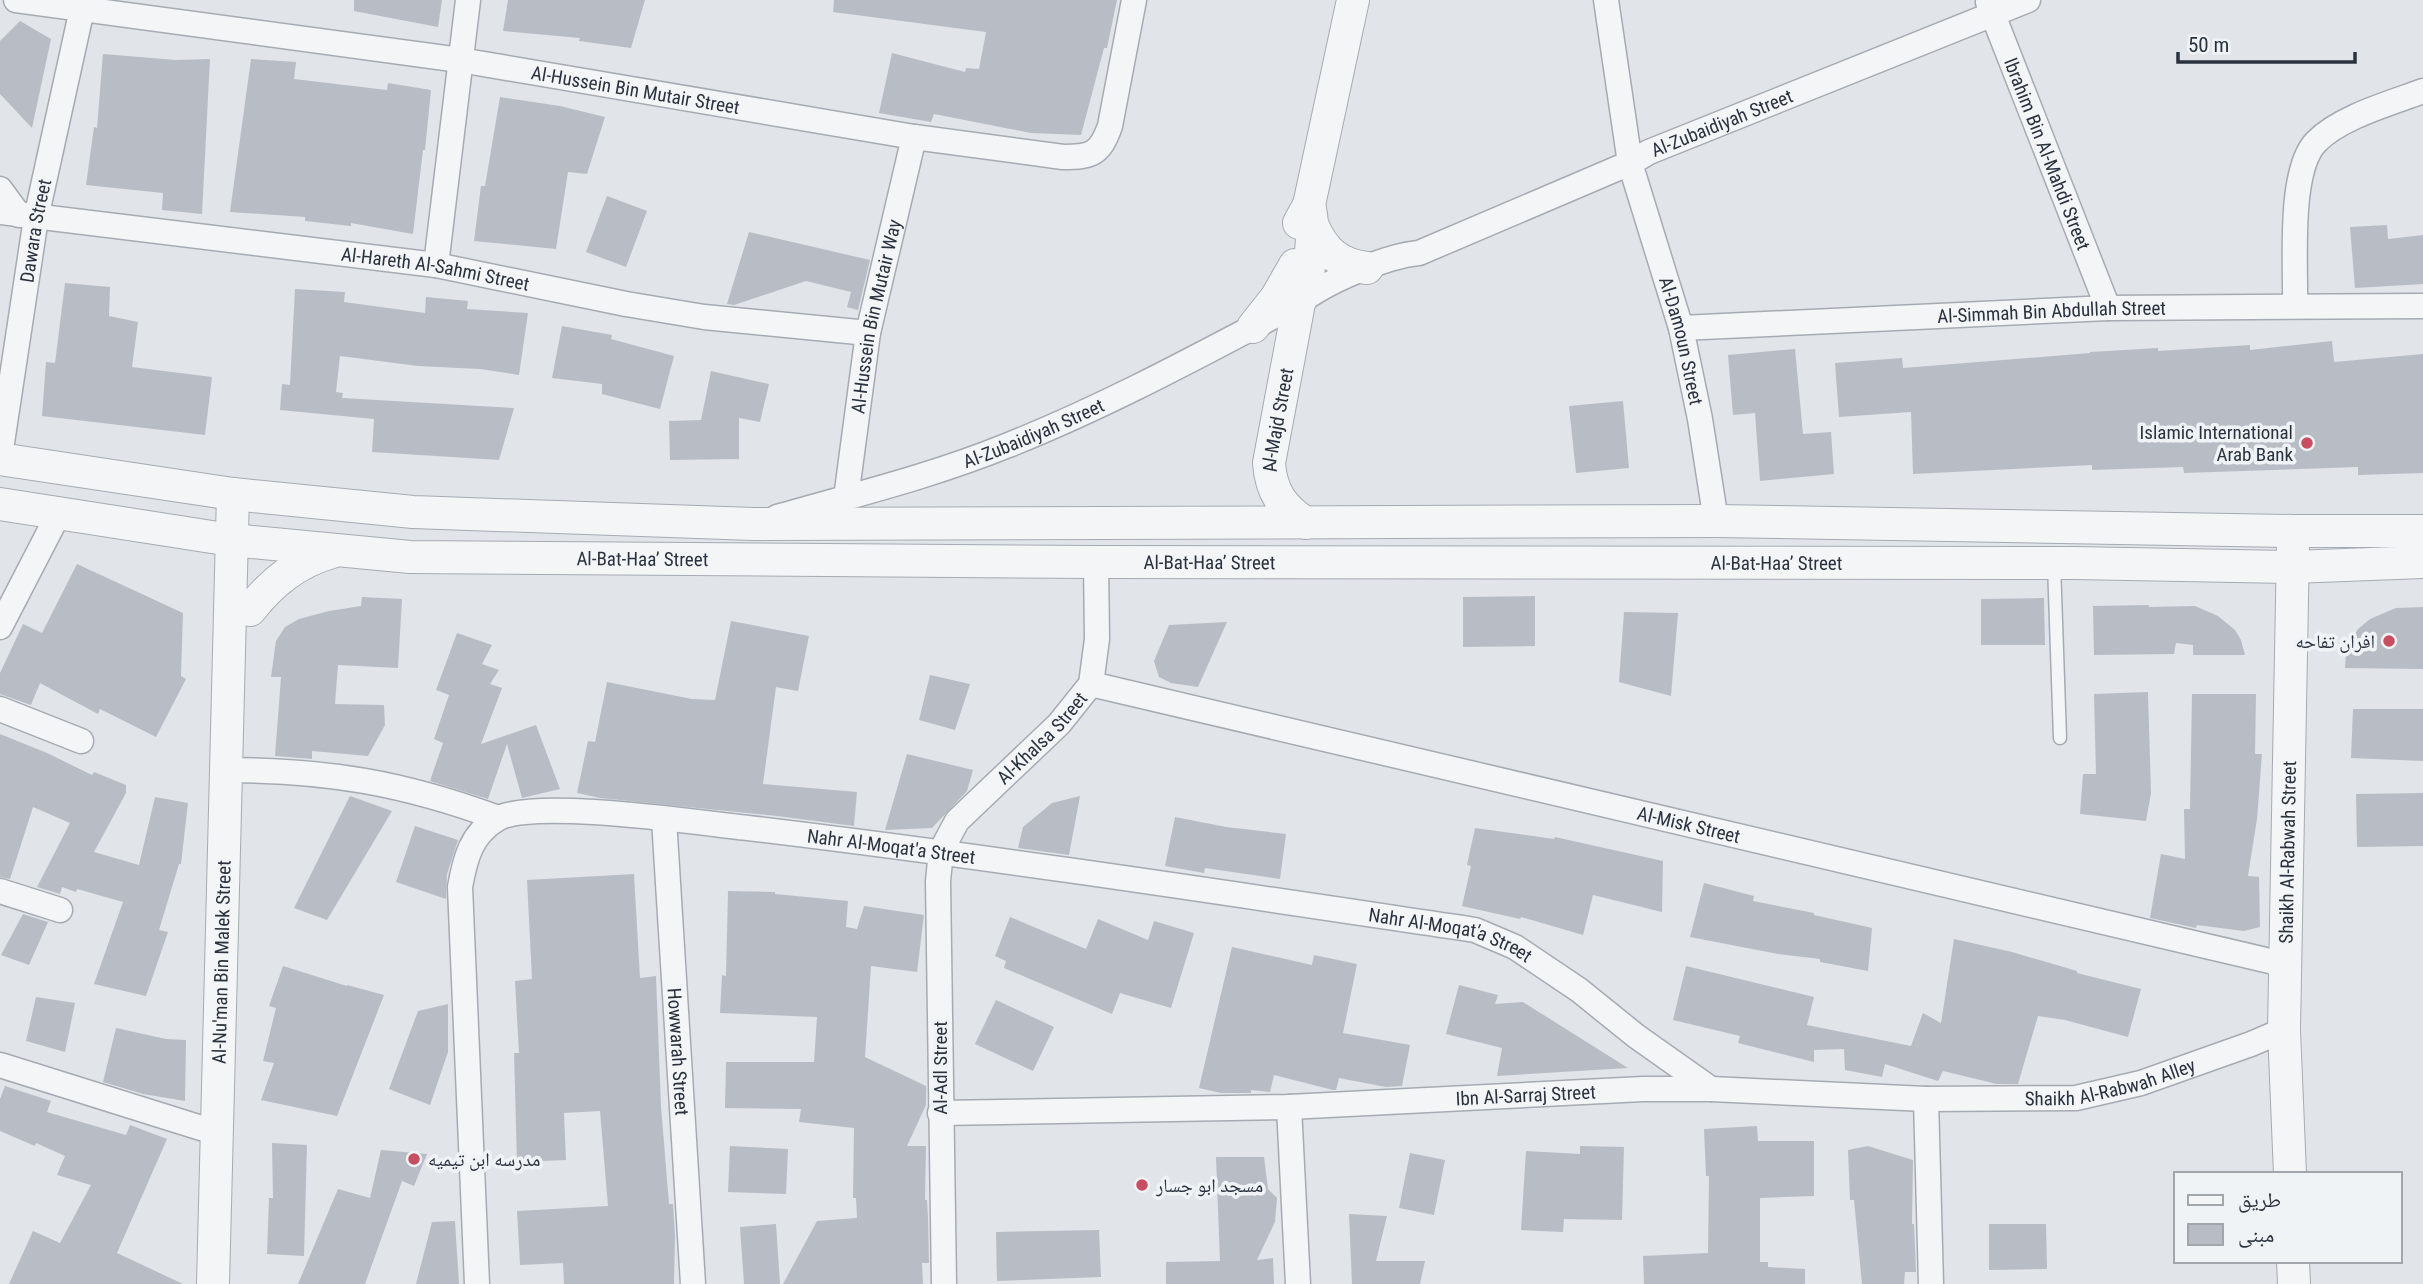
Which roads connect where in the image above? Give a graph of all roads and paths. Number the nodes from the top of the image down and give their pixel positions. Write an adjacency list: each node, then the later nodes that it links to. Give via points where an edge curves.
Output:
1 (16, 0): 8 (street, Al-Hussein Bin Mutair Street)
2 (468, 0): 9 (street)
3 (1134, 0): 11 (street, Al-Hussein Bin Mutair Street, via 1110,126 1104,144 1094,153 1063,157)
4 (1353, 0): 15 (street, Al-Majd Street)
5 (1606, 0): 12 (street, Al-Damoun Street)
6 (2028, 0): 7 (street, Al-Zubaidiyah Street)
7 (1990, 8): 12 (street, Al-Zubaidiyah Street); 23 (street, Ibrahim Bin Al-Mahdi Street)
8 (82, 9): 9 (street, Al-Hussein Bin Mutair Street); 14 (street, Dawara Street)
9 (460, 60): 11 (street, Al-Hussein Bin Mutair Street); 17 (street)
10 (2423, 90): 21 (street, via 2315,142 2301,170 2297,195)
11 (914, 137): 26 (street, Al-Hussein Bin Mutair Way)
12 (1630, 163): 16 (street, Al-Zubaidiyah Street); 25 (street, Al-Damoun Street)
13 (0, 190): 14 (street)
14 (18, 215): 17 (street, Al-Hareth Al-Sahmi Street); 27 (street, Dawara Street)
15 (1311, 216): 18 (street, Al-Majd Street, via 1298,224); 19 (street, via 1319,240 1334,256); 20 (street, Al-Majd Street, via 1304,290)
16 (1419, 253): 19 (street, Al-Zubaidiyah Street); 20 (street, Al-Zubaidiyah Street, via 1382,278 1315,305)
17 (436, 265): 26 (street, Al-Hareth Al-Sahmi Street, via 704,317)
18 (1294, 265): 20 (street, Al-Majd Street, via 1293,295); 24 (street)
19 (1367, 268): 20 (street, Al-Zubaidiyah Street)
20 (1298, 303): 24 (street, Al-Zubaidiyah Street); 33 (street, Al-Majd Street, via 1269,463 1270,478 1283,505)
21 (2295, 305): 22 (street, Al-Simmah Bin Abdullah Street); 23 (street, Al-Simmah Bin Abdullah Street)
22 (2423, 306)
23 (2108, 308): 25 (street, Al-Simmah Bin Abdullah Street)
24 (1253, 327): 29 (street, Al-Zubaidiyah Street, via 1099,407 1004,447)
25 (1681, 328): 32 (street, Al-Damoun Street)
26 (868, 333): 29 (street, Al-Hussein Bin Mutair Way)
27 (0, 458): 28 (street, Al-Bat-Haa’ Street)
28 (244, 495): 34 (street, Al-Bat-Haa’ Street, via 413,512); 37 (street, Al-Nu'man Bin Malek Street)
29 (846, 498): 34 (street, Al-Zubaidiyah Street)
30 (0, 503): 31 (street, Al-Bat-Haa’ Street)
31 (59, 513): 37 (street, Al-Bat-Haa’ Street); 45 (street)
32 (1716, 521): 33 (street, Al-Bat-Haa’ Street); 35 (street, Al-Bat-Haa’ Street); 39 (street)
33 (1306, 523): 34 (street, Al-Bat-Haa’ Street)
34 (753, 524)
35 (2294, 531): 36 (street, Al-Bat-Haa’ Street); 43 (street, Shaikh Al-Rabwah Street)
36 (2423, 531)
37 (241, 541): 38 (street, Al-Bat-Haa’ Street); 44 (street, Al-Nu'man Bin Malek Street); 46 (street, Al-Nu'man Bin Malek Street)
38 (337, 551): 40 (street, Al-Bat-Haa’ Street, via 410,557); 44 (street, via 288,572)
39 (1717, 561): 40 (street, Al-Bat-Haa’ Street); 42 (street, Al-Bat-Haa’ Street)
40 (1096, 562): 47 (street, Al-Khalsa Street, via 1097,639)
41 (2423, 562): 43 (street, Al-Bat-Haa’ Street)
42 (2054, 563): 43 (street, Al-Bat-Haa’ Street); 49 (lane)
43 (2293, 567): 57 (street, Shaikh Al-Rabwah Street)
44 (250, 610): 46 (street, via 244,629)
45 (0, 627)
46 (228, 641): 51 (street, Al-Nu'man Bin Malek Street)
47 (1091, 684): 54 (street, Al-Khalsa Street, via 1059,724 957,821); 57 (street, Al-Misk Street)
48 (0, 709): 50 (street)
49 (2060, 738)
50 (82, 741)
51 (225, 771): 52 (street, via 365,779); 64 (street, Al-Nu'man Bin Malek Street)
52 (498, 818): 53 (street, Nahr Al-Moqat'a Street, via 545,810); 68 (street, via 474,839 460,887)
53 (664, 818): 54 (street, Nahr Al-Moqat'a Street); 69 (street, Howwarah Street)
54 (941, 851): 60 (street, Nahr Al-Moqat'a Street, via 1475,930 1515,947 1579,990); 63 (street, Al-Adl Street)
55 (0, 891): 56 (street)
56 (60, 910)
57 (2287, 965): 58 (street, Shaikh Al-Rabwah Street)
58 (2284, 1030): 61 (street, Shaikh Al-Rabwah Alley, via 2141,1083 2076,1098); 65 (street, Shaikh Al-Rabwah Street)
59 (0, 1065): 64 (street)
60 (1711, 1089): 61 (street, Ibn Al-Sarraj Street); 62 (street, Ibn Al-Sarraj Street)
61 (1926, 1099): 72 (street)
62 (1290, 1107): 63 (street, Ibn Al-Sarraj Street); 71 (street)
63 (940, 1114): 70 (street, Al-Adl Street)
64 (216, 1133): 67 (street, Al-Nu'man Bin Malek Street)
65 (2290, 1172)
66 (2293, 1263): 73 (street)
67 (213, 1284)
68 (477, 1284)
69 (693, 1284)
70 (944, 1284)
71 (1298, 1284)
72 (1931, 1284)
73 (2294, 1284)

